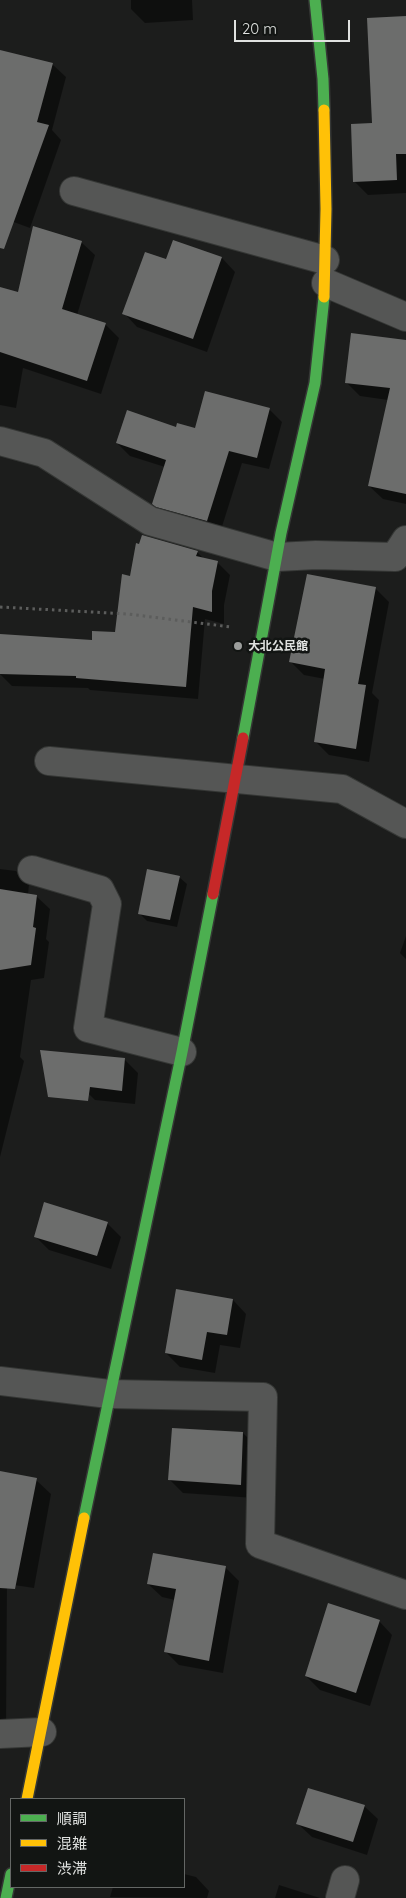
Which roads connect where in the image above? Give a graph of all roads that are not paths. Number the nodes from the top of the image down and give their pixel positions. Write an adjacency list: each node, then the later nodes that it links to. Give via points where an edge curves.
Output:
1 (315, 0): 3 (street, via 323,79)
2 (74, 191): 3 (street)
3 (325, 271): 4 (street); 7 (street, via 315,383)
4 (406, 317)
5 (0, 441): 7 (street, via 44,454 150,521)
6 (406, 540): 7 (street, via 395,557)
7 (277, 557): 9 (street)
8 (49, 761): 9 (street)
9 (235, 779): 10 (street, via 342,789); 12 (street)
10 (406, 824)
11 (32, 870): 12 (street, via 100,890 107,904 88,1028)
12 (182, 1052): 14 (street)
13 (0, 1380): 14 (street)
14 (110, 1394): 15 (street, via 263,1397 260,1544); 16 (street)
15 (406, 1595)
16 (42, 1732): 17 (street); 18 (street)
17 (0, 1734)
18 (27, 1798)
19 (10, 1879): 20 (street)
20 (6, 1898)

